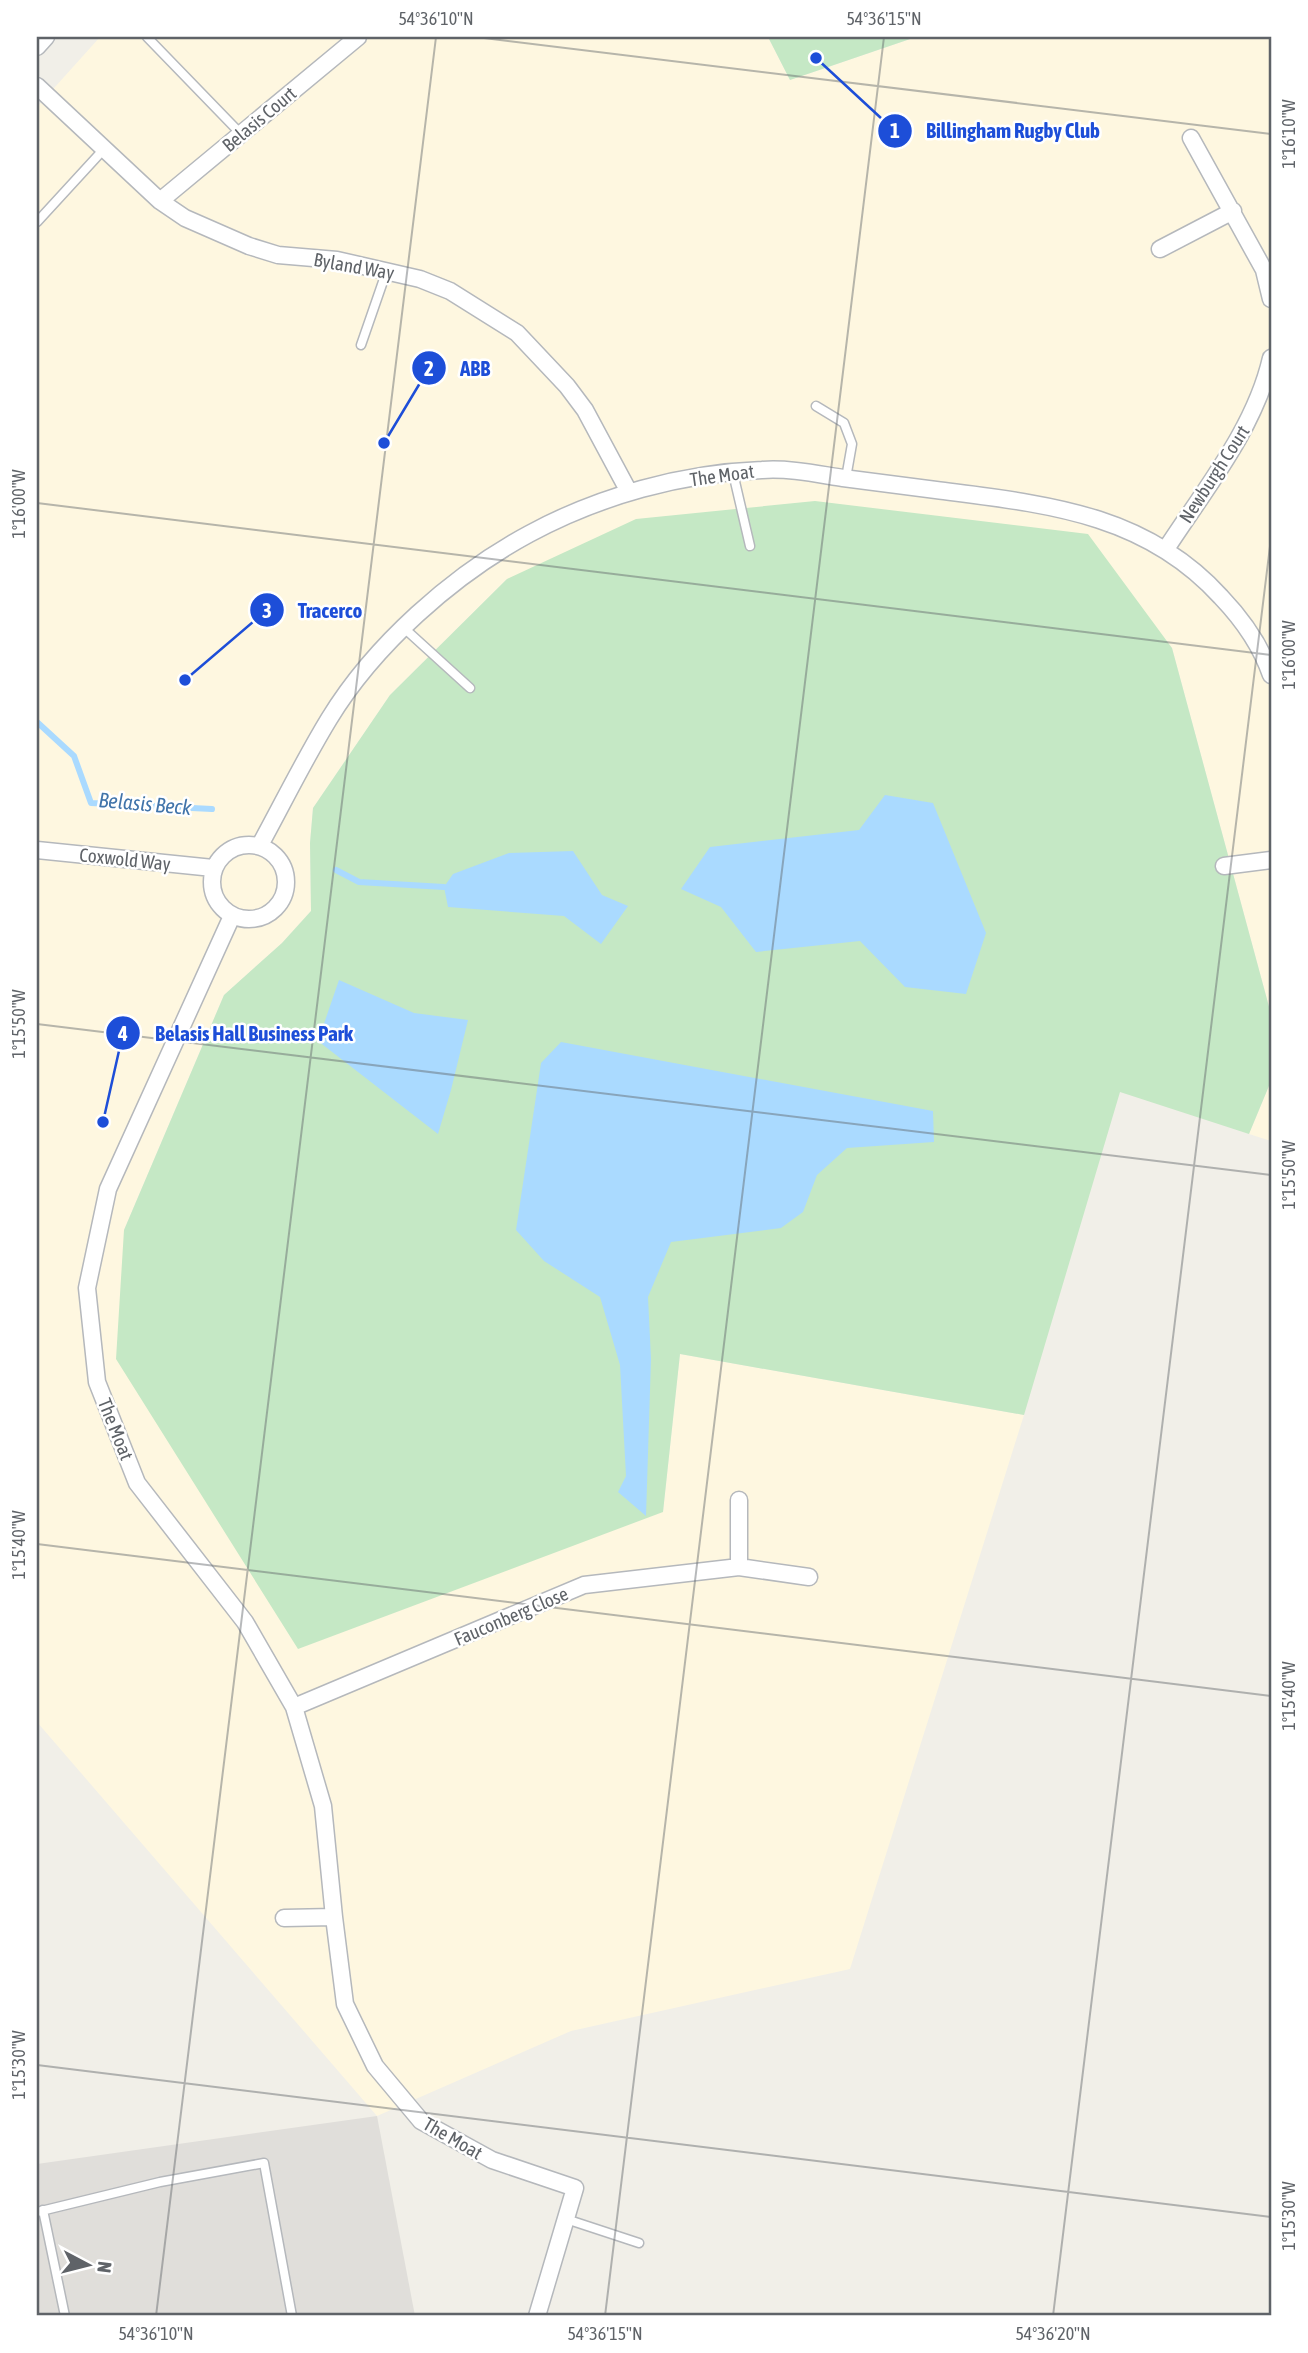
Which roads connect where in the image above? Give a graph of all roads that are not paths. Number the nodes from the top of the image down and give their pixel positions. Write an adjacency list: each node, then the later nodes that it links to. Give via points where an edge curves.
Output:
1 (46, 37): 4 (street)
2 (147, 37): 6 (lane)
3 (358, 37): 6 (street, Belasis Court)
4 (37, 47)
5 (37, 86): 8 (street, Byland Way)
6 (241, 134): 9 (street, Belasis Court)
7 (1191, 138): 10 (street)
8 (104, 149): 9 (street, Byland Way); 11 (lane)
9 (160, 201): 13 (street, Byland Way, via 185,218 278,255)
10 (1233, 211): 12 (street); 14 (street, via 1264,270)
11 (37, 222)
12 (1160, 249)
13 (387, 270): 15 (lane); 20 (street, Byland Way, via 450,291 517,332 585,410)
14 (1271, 299)
15 (362, 345)
16 (1271, 358): 22 (street, Newburgh Court, via 1248,423)
17 (816, 406): 19 (lane, via 844,423 852,444)
18 (733, 473): 19 (street, The Moat, via 764,469); 20 (street, The Moat); 21 (lane)
19 (846, 478): 22 (street, The Moat, via 1066,509 1132,531)
20 (628, 492): 23 (street, The Moat, via 528,534 429,601)
21 (750, 546)
22 (1166, 549): 24 (street, The Moat, via 1201,574 1235,612)
23 (404, 628): 25 (lane); 26 (street, The Moat, via 330,717)
24 (1271, 675)
25 (470, 688)
26 (260, 845): 30 (street, via 241,844 224,853); 31 (street, via 277,856 286,875 284,895 272,912 253,920)
27 (37, 850): 30 (street, Coxwold Way)
28 (1271, 860): 29 (street)
29 (1224, 866)
30 (213, 868): 31 (street, via 211,887 218,904)
31 (232, 916): 35 (street, The Moat, via 108,1189 87,1288 97,1382 137,1483 245,1622)
32 (739, 1500): 33 (street)
33 (739, 1567): 34 (street, Fauconberg Close); 35 (street, Fauconberg Close, via 584,1585)
34 (809, 1577)
35 (294, 1707): 36 (street, The Moat, via 323,1806)
36 (334, 1917): 37 (street); 39 (street, The Moat, via 345,2004 375,2066 421,2121 492,2160 575,2188)
37 (284, 1918)
38 (40, 2211): 41 (lane); 42 (lane, via 264,2163)
39 (566, 2219): 40 (lane); 43 (street, The Moat)
40 (639, 2243)
41 (65, 2316)
42 (292, 2316)
43 (537, 2316)

